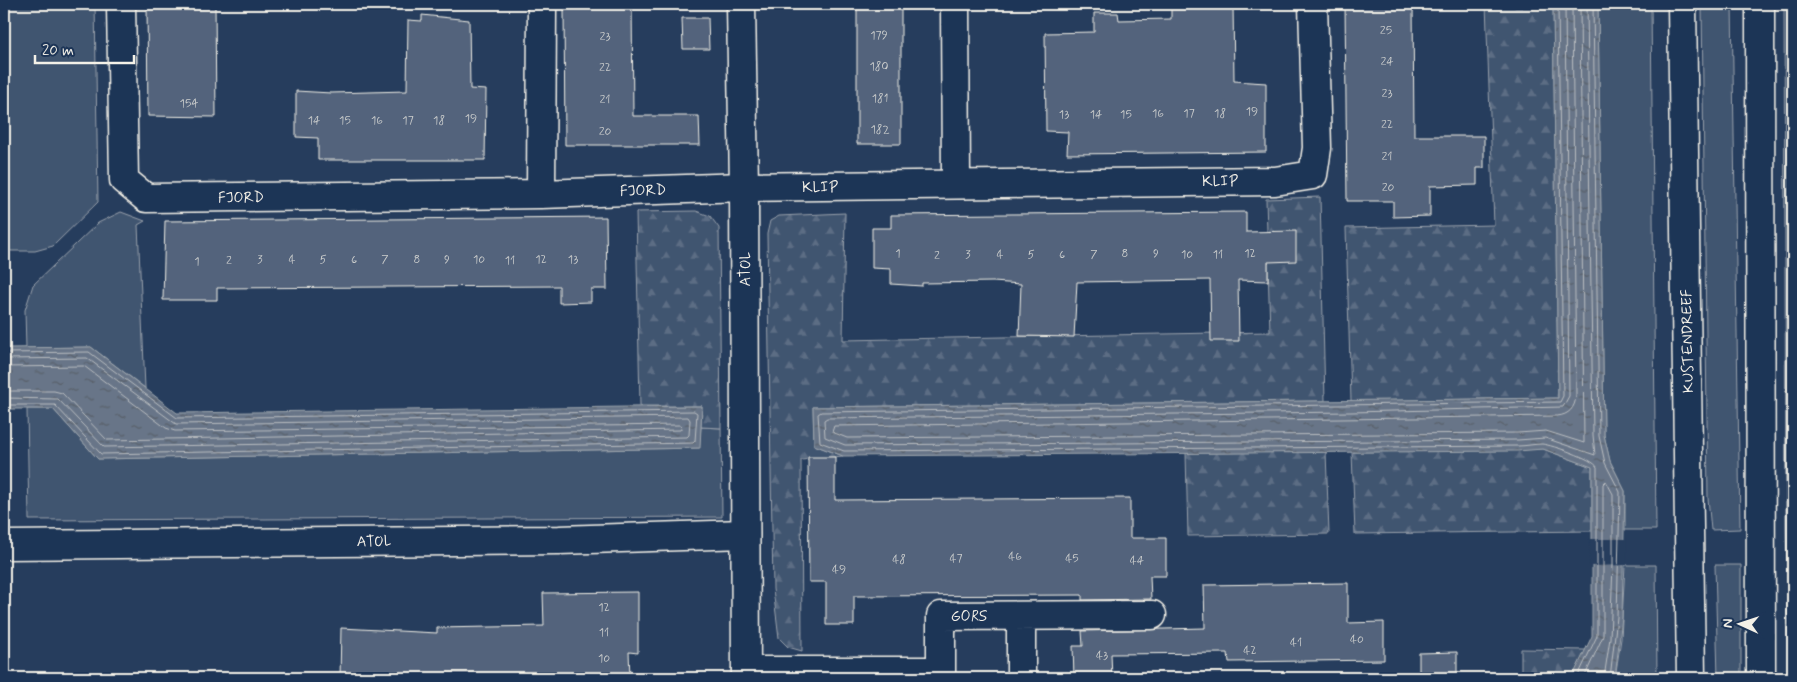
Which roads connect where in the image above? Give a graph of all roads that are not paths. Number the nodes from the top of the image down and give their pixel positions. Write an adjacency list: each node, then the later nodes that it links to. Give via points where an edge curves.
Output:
1 (121, 4): 10 (street, FJORD, via 124,180 146,198)
2 (542, 4): 10 (street)
3 (741, 4): 9 (street, ATOL)
4 (955, 4): 8 (street)
5 (1313, 4): 8 (street, KLIP, via 1317,148 1313,175 1275,181)
6 (1682, 4): 18 (street, KUSTENDREEF)
7 (1760, 4): 19 (street)
8 (956, 184): 9 (street, KLIP)
9 (744, 186): 10 (street, FJORD); 11 (street, ATOL)
10 (541, 194)
11 (745, 534): 12 (street, ATOL); 15 (street, ATOL)
12 (8, 550)
13 (1152, 615): 14 (street, GORS)
14 (1021, 616): 16 (street, GORS, via 941,616); 17 (street)
15 (746, 674): 16 (street, GORS)
16 (941, 674)
17 (1021, 678)
18 (1691, 678)
19 (1761, 678)

